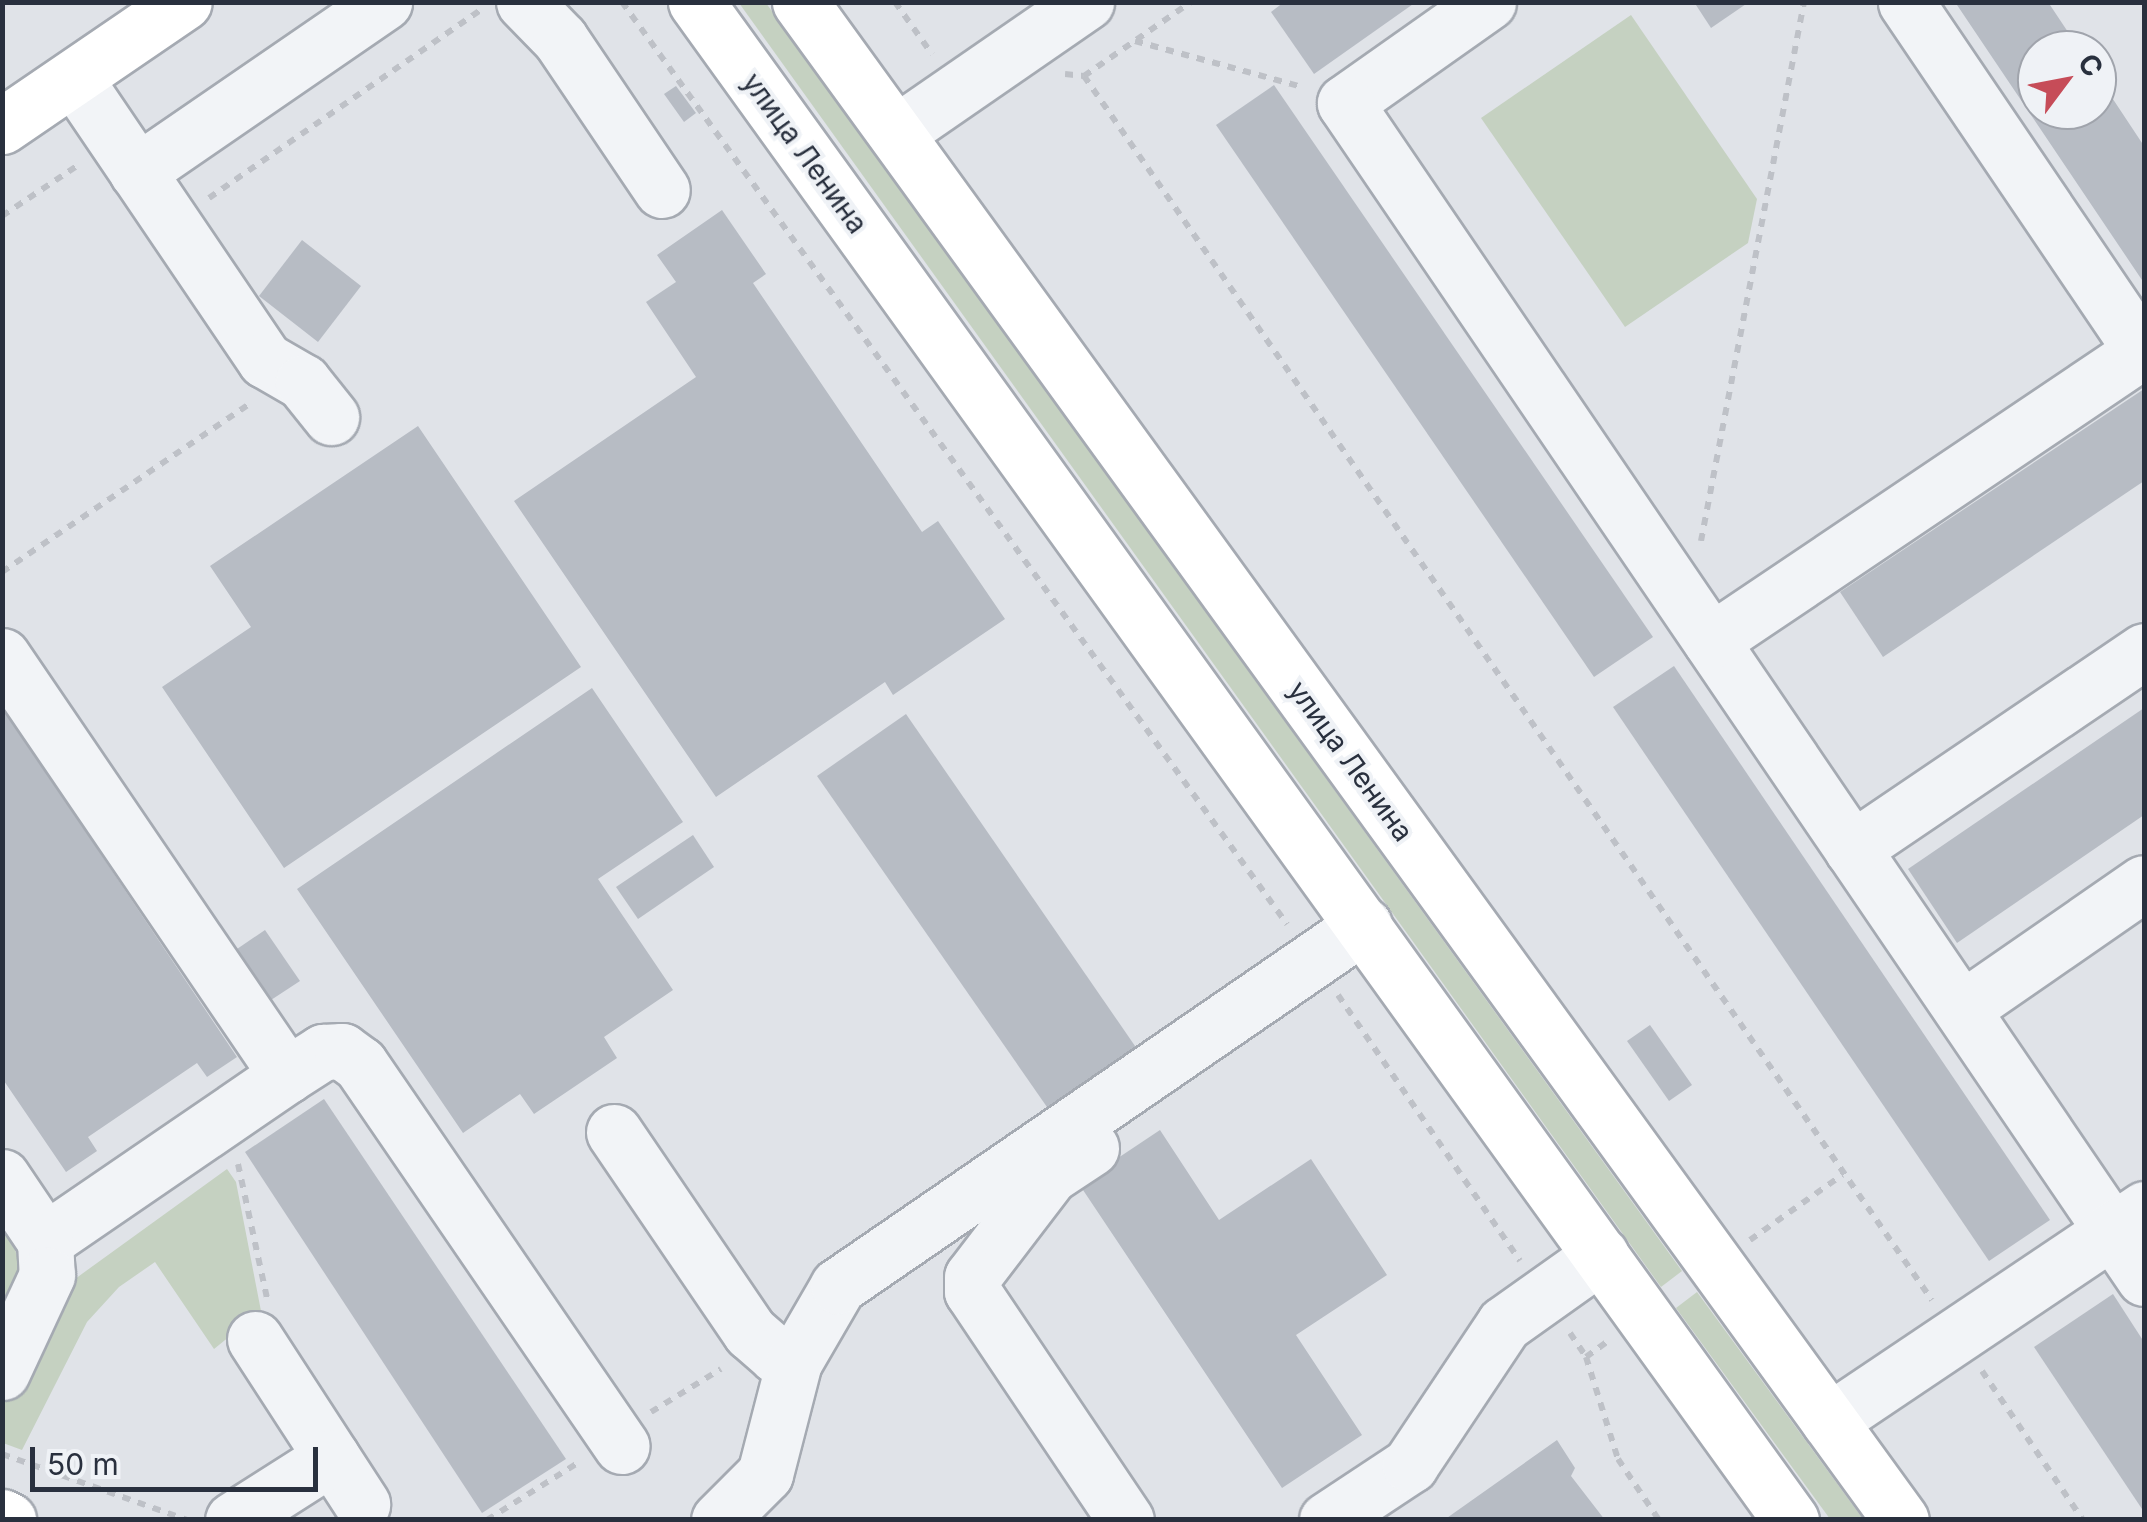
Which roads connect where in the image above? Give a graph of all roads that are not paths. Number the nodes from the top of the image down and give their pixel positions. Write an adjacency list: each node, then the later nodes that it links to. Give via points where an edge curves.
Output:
1 (184, 2): 9 (main road)
2 (384, 2): 12 (street)
3 (524, 2): 13 (street, via 560,40)
4 (696, 2): 20 (main road, улица Ленина)
5 (800, 2): 11 (main road, улица Ленина)
6 (1488, 2): 15 (street, via 1345,103)
7 (1906, 2): 15 (street, via 2142,351)
8 (1065, 8): 11 (street)
9 (74, 78): 10 (main road); 12 (street)
10 (2, 126)
11 (896, 133): 33 (main road, улица Ленина)
12 (126, 156): 14 (street, via 265,360 303,382)
13 (662, 190)
14 (331, 417)
15 (1699, 623): 18 (street)
16 (2144, 651): 18 (street)
17 (2, 656): 23 (street)
18 (1852, 849): 22 (street)
19 (2144, 883): 22 (street)
20 (1374, 939): 21 (street); 28 (main road, улица Ленина)
21 (1322, 973): 31 (street, via 861,1267); 39 (street, via 1050,1175 972,1277 972,1290)
22 (1962, 1009): 26 (street)
23 (287, 1075): 27 (street); 34 (street, via 323,1052 342,1051 360,1064)
24 (614, 1132): 31 (street)
25 (2, 1177): 27 (street)
26 (2128, 1220): 29 (street); 33 (street)
27 (45, 1240): 32 (street, via 47,1275)
28 (1601, 1254): 40 (street, via 1504,1324 1410,1465); 41 (main road, улица Ленина)
29 (2144, 1278)
30 (255, 1339): 35 (street)
31 (778, 1354): 38 (street, via 770,1463)
32 (2, 1372)
33 (1829, 1421): 42 (main road, улица Ленина)
34 (618, 1441)
35 (332, 1458): 36 (street); 37 (street)
36 (362, 1504)
37 (233, 1520)
38 (719, 1520)
39 (1126, 1520)
40 (1327, 1520)
41 (1792, 1520)
42 (1901, 1520)

